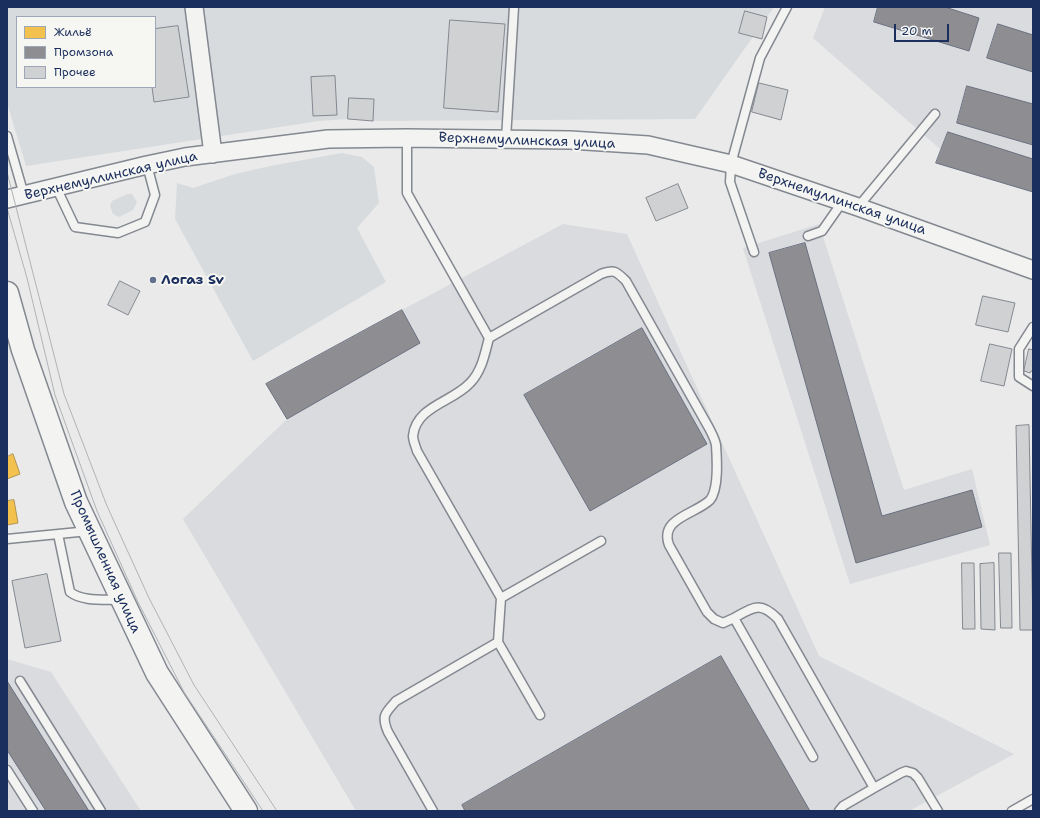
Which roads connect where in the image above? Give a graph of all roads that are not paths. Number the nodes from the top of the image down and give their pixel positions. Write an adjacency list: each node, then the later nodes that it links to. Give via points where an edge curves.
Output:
1 (194, 7): 8 (street)
2 (514, 7): 7 (lane)
3 (787, 7): 9 (lane, via 760,58)
4 (935, 114): 14 (lane)
5 (7, 136): 12 (lane)
6 (407, 138): 7 (street, Верхнемуллинская улица); 8 (street, Верхнемуллинская улица, via 328,139); 21 (lane, via 407,193)
7 (506, 139): 9 (street, Верхнемуллинская улица, via 648,145)
8 (213, 154): 10 (street, Верхнемуллинская улица)
9 (730, 164): 14 (street, Верхнемуллинская улица); 16 (lane, via 730,182)
10 (147, 165): 11 (street, Верхнемуллинская улица); 11 (lane, via 155,195 144,222 118,233 75,227)
11 (56, 187): 12 (street, Верхнемуллинская улица)
12 (24, 195): 13 (street, Верхнемуллинская улица)
13 (7, 199)
14 (850, 204): 15 (lane, via 822,232); 17 (street, Верхнемуллинская улица)
15 (808, 236)
16 (754, 252)
17 (1033, 270)
18 (7, 293): 20 (street, Промышленная улица)
19 (1033, 327): 22 (lane, via 1019,349 1019,377)
20 (12, 329): 23 (street, Промышленная улица, via 23,350 76,502)
21 (489, 338): 27 (lane, via 478,374 459,392 427,410 416,425 413,437 417,451); 29 (lane, via 601,274 610,271 618,273 626,281 710,428 716,445 715,492 702,506 676,520 668,529 666,538 707,612 723,623)
22 (1033, 386)
23 (90, 531): 24 (lane); 28 (street, Промышленная улица)
24 (58, 534): 25 (lane); 28 (lane, via 70,592 82,598)
25 (7, 539)
26 (601, 541): 27 (lane)
27 (501, 598): 30 (lane)
28 (122, 600): 39 (street, Промышленная улица, via 157,673)
29 (734, 618): 33 (lane); 35 (lane, via 759,606 770,611 778,619)
30 (498, 642): 32 (lane); 40 (lane, via 396,700 387,711 384,722 388,732)
31 (20, 681): 38 (lane)
32 (540, 715)
33 (813, 757)
34 (7, 770): 37 (lane)
35 (874, 788): 41 (lane); 42 (lane, via 906,771 913,773)
36 (1033, 799): 43 (lane)
37 (33, 811)
38 (101, 811)
39 (246, 811)
40 (433, 811)
41 (839, 811)
42 (938, 811)
43 (1012, 811)

